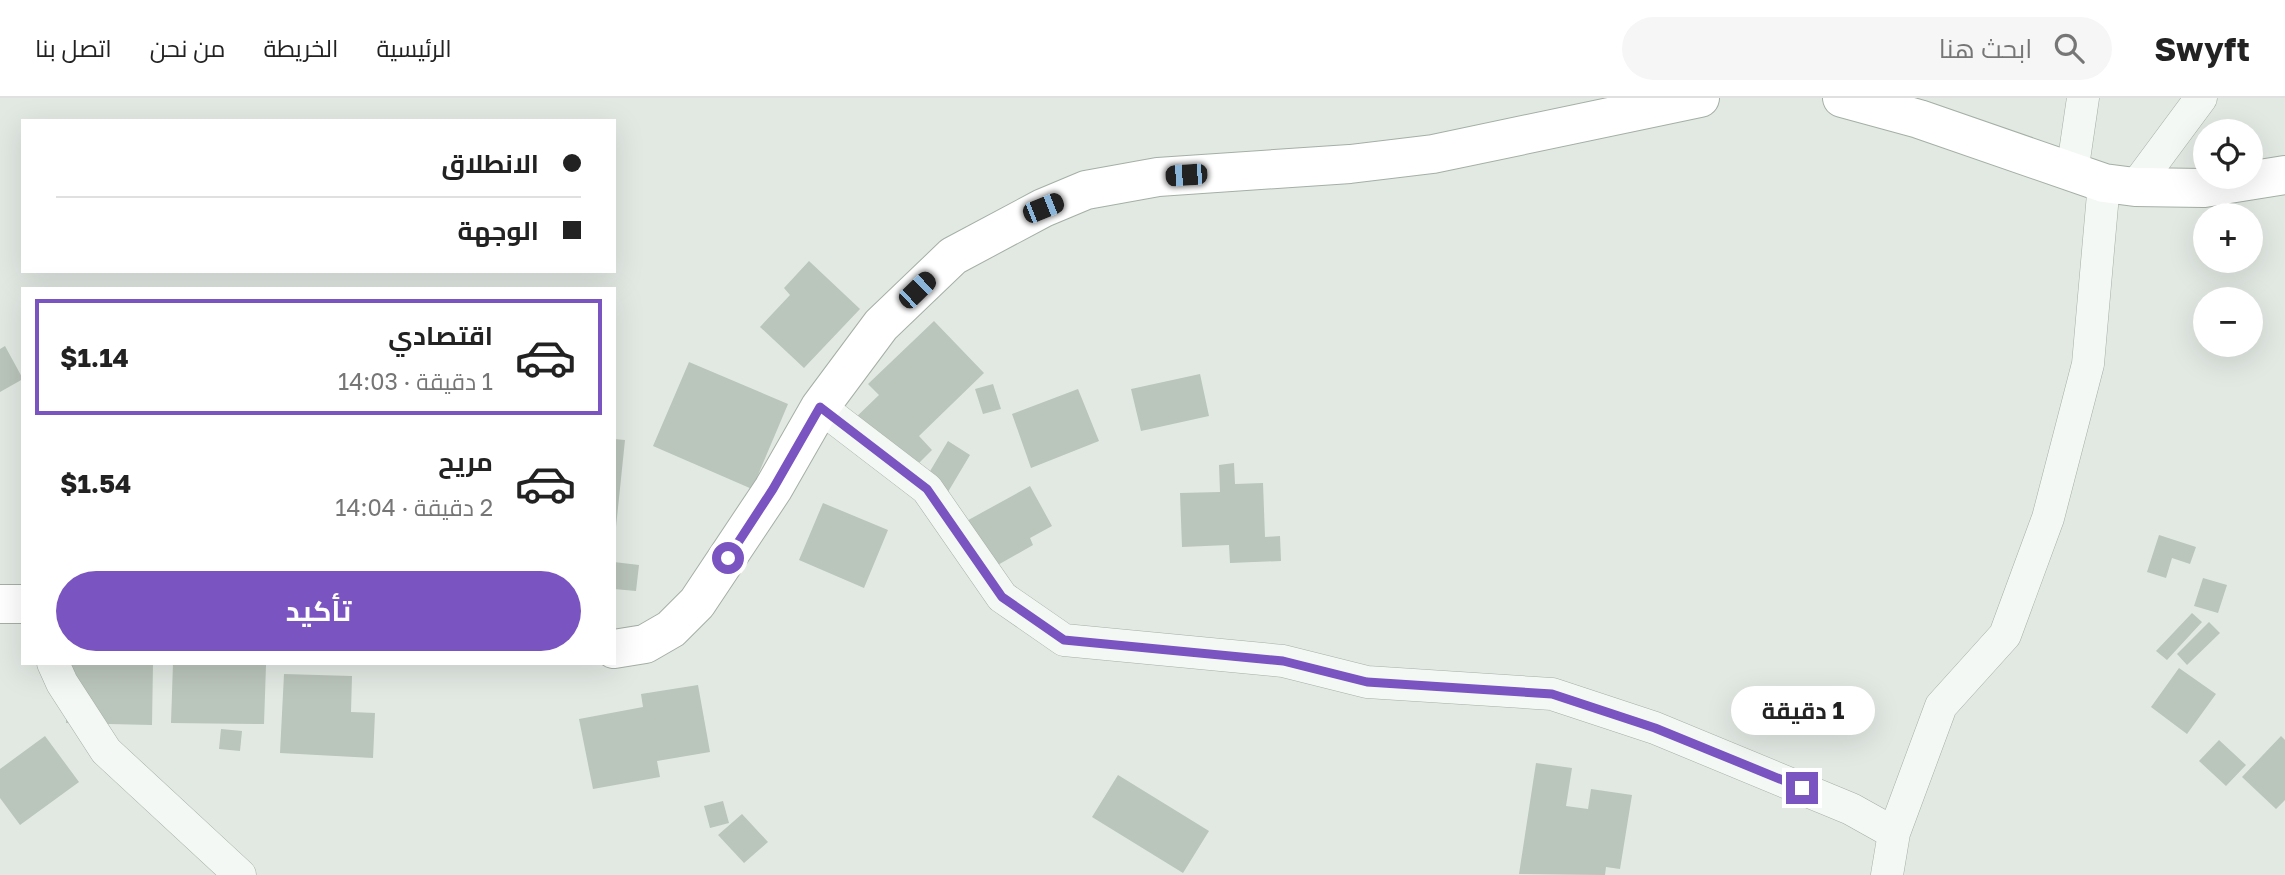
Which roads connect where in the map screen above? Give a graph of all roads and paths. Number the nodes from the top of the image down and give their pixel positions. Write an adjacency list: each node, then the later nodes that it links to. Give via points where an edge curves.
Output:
1 (1700, 98): 7 (main road, via 1433,154 1158,177 1086,190 953,256 881,325)
2 (1842, 98): 6 (main road)
3 (2082, 98): 6 (street)
4 (2201, 98): 6 (street)
5 (2285, 175): 6 (main road, via 2204,188)
6 (2104, 181): 12 (street, via 2088,364 2048,518 2005,635 1941,706)
7 (820, 407): 10 (main road, via 773,489 697,603 671,629 645,644); 12 (street, via 927,489 1002,597 1064,640 1283,661 1367,682 1552,694 1668,733 1851,809)
8 (0, 604): 9 (main road)
9 (21, 604)
10 (616, 649)
11 (54, 665): 13 (street, via 106,751)
12 (1894, 833): 14 (street)
13 (240, 875)
14 (1887, 875)

